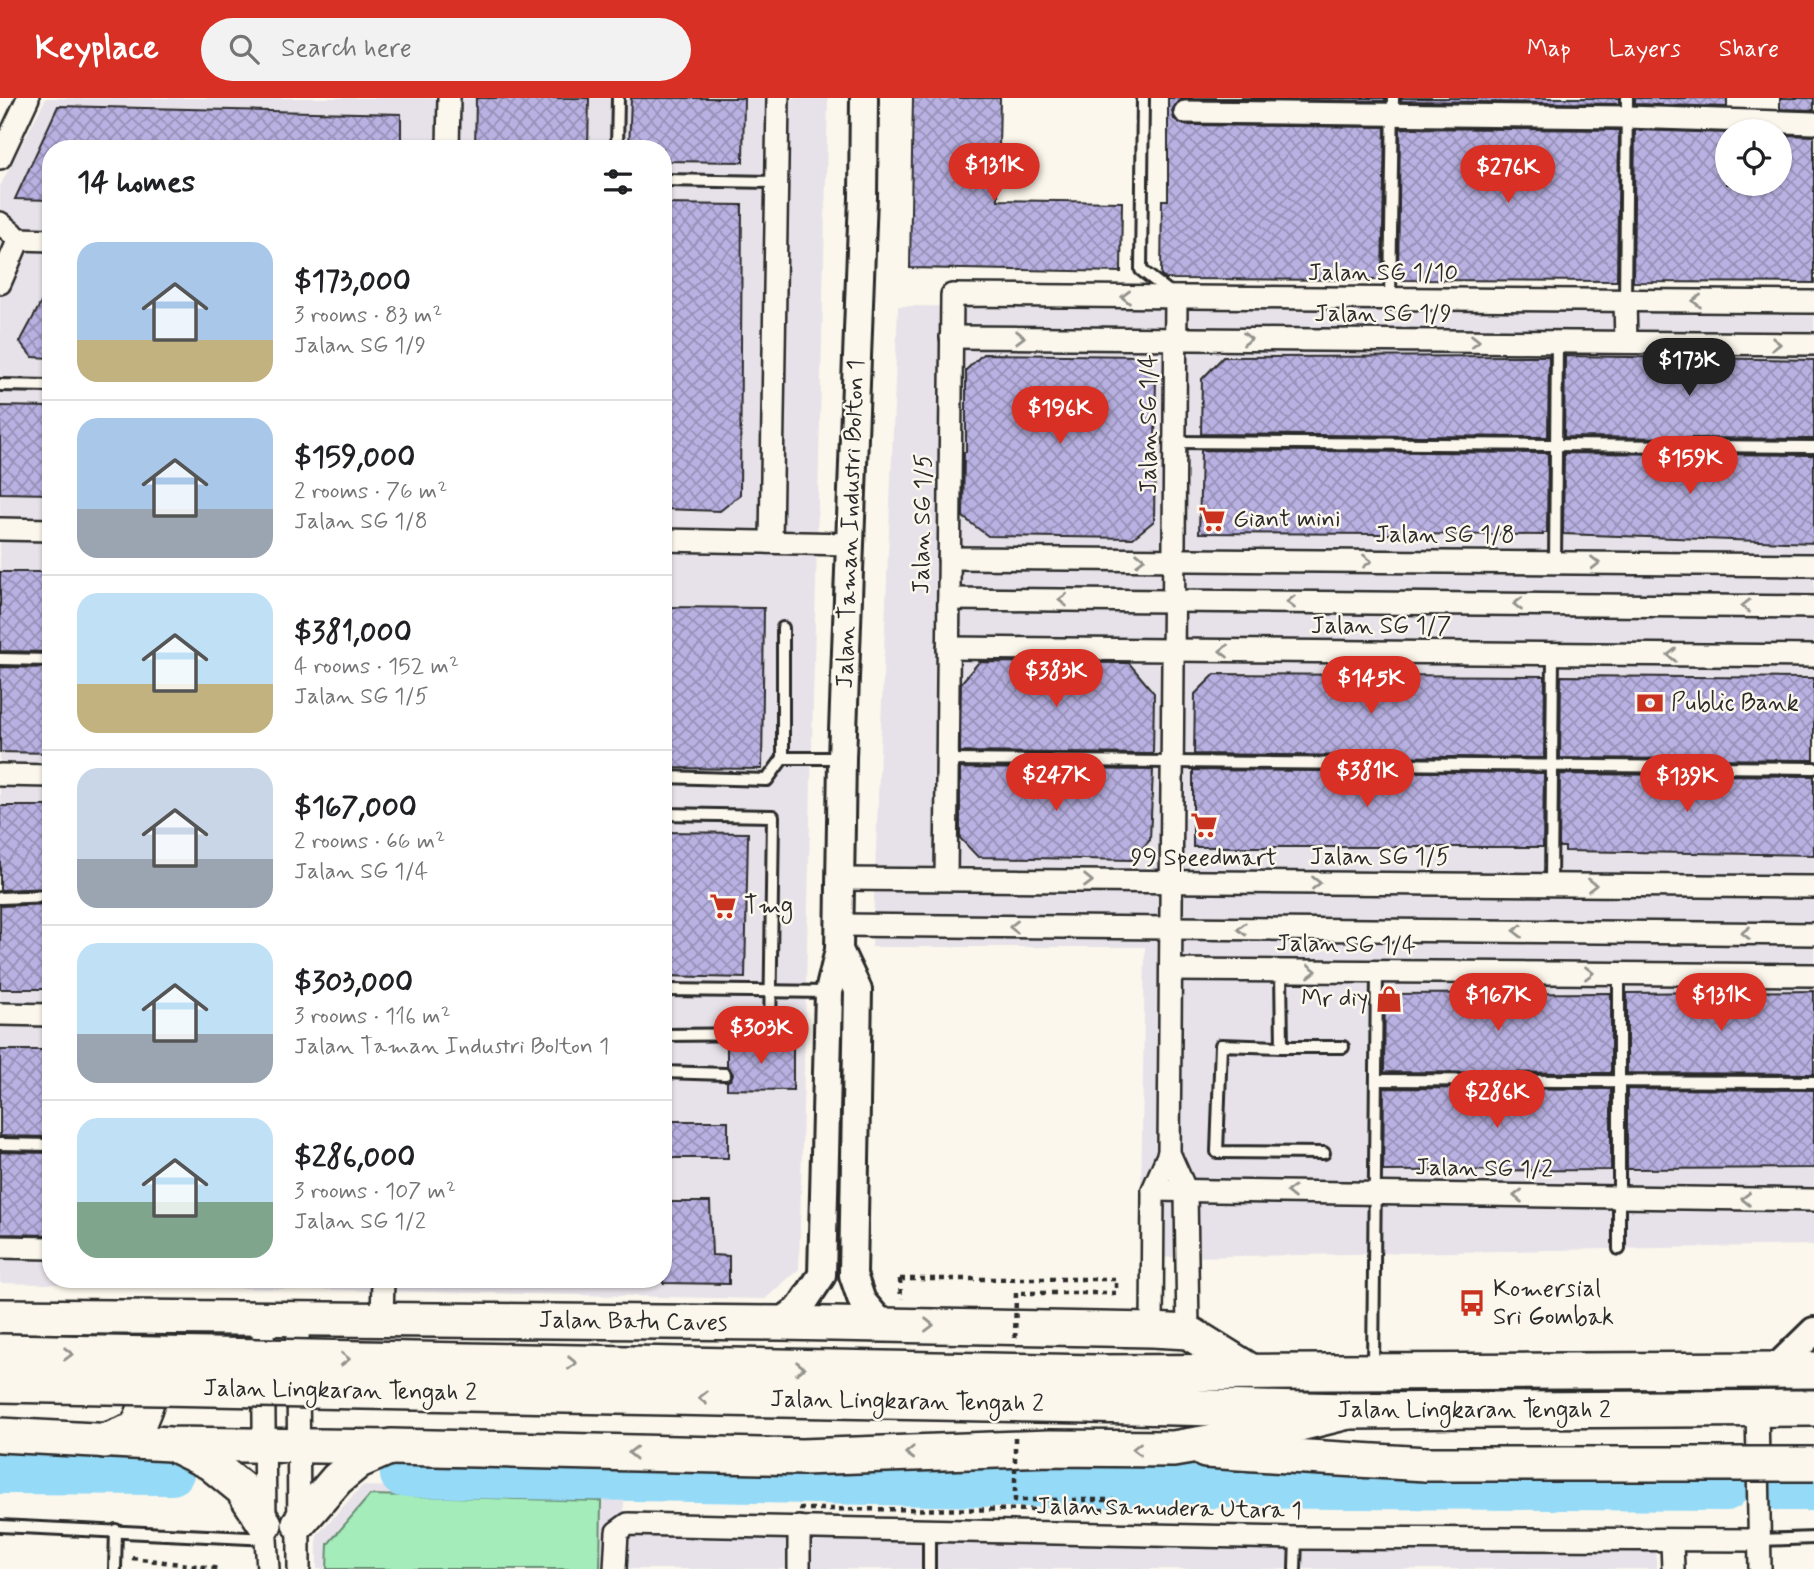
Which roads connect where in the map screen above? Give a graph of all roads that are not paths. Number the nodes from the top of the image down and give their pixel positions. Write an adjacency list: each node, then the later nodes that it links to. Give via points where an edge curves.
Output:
1 (28, 98): 13 (street)
2 (449, 98): 11 (street)
3 (618, 98): 12 (lane)
4 (778, 98): 15 (street)
5 (864, 98): 39 (street, Jalan Taman Industri Bolton 1)
6 (1143, 98): 21 (lane, via 1142,270)
7 (1393, 106): 8 (street); 9 (street); 22 (lane)
8 (1627, 107): 10 (street); 23 (lane)
9 (1185, 112)
10 (1814, 123)
11 (448, 140)
12 (617, 140)
13 (0, 158)
14 (672, 180): 15 (lane)
15 (777, 182): 38 (street)
16 (0, 223): 17 (street)
17 (19, 239): 18 (street); 19 (street)
18 (42, 240)
19 (0, 283)
20 (952, 295): 21 (street, Jalan SG 1/10, one-way to 20); 25 (street, Jalan SG 1/5)
21 (1177, 298): 22 (street, Jalan SG 1/10); 26 (street, Jalan SG 1/4)
22 (1390, 299): 23 (street, Jalan SG 1/10)
23 (1625, 301): 24 (street, Jalan SG 1/10, one-way to 23); 28 (street)
24 (1814, 302)
25 (951, 337): 26 (street, Jalan SG 1/9, one-way to 26); 40 (street, Jalan SG 1/5)
26 (1176, 339): 27 (street, Jalan SG 1/9, one-way to 27); 32 (street, Jalan SG 1/4)
27 (1557, 342): 28 (street, Jalan SG 1/9); 33 (lane)
28 (1626, 342): 29 (street, Jalan SG 1/9, one-way to 29)
29 (1814, 344)
30 (0, 385): 31 (lane)
31 (42, 386)
32 (1175, 442): 33 (lane); 41 (street, Jalan SG 1/4)
33 (1556, 445): 34 (lane); 42 (lane)
34 (1814, 447)
35 (0, 529): 36 (street)
36 (42, 530)
37 (672, 540): 38 (street)
38 (771, 542): 39 (street)
39 (851, 544): 55 (street, Jalan Taman Industri Bolton 1)
40 (949, 558): 41 (street, Jalan SG 1/8, one-way to 41); 44 (street, Jalan SG 1/5)
41 (1174, 560): 42 (street, Jalan SG 1/8, one-way to 42); 45 (street, Jalan SG 1/4)
42 (1555, 562): 43 (street, Jalan SG 1/8, one-way to 43)
43 (1814, 565)
44 (949, 599): 45 (street, Jalan SG 1/7, one-way to 44); 48 (street, Jalan SG 1/5)
45 (1174, 601): 46 (street, Jalan SG 1/7, one-way to 45); 49 (street, Jalan SG 1/4)
46 (1814, 607)
47 (783, 628): 54 (lane)
48 (948, 648): 49 (street, Jalan SG 1/7); 56 (street, Jalan SG 1/5)
49 (1174, 650): 50 (street, Jalan SG 1/7, one-way to 49); 57 (street, Jalan SG 1/4)
50 (1553, 654): 51 (street, Jalan SG 1/7, one-way to 50); 58 (lane)
51 (1814, 656)
52 (0, 659): 53 (lane)
53 (42, 660)
54 (783, 758): 55 (lane); 62 (lane, via 767,780)
55 (842, 758): 64 (street, Jalan Taman Industri Bolton 1)
56 (948, 760): 57 (lane); 65 (street, Jalan SG 1/5)
57 (1172, 762): 58 (lane); 66 (street, Jalan SG 1/4)
58 (1552, 765): 59 (lane); 67 (lane)
59 (1814, 768)
60 (0, 775): 61 (street)
61 (42, 776)
62 (672, 777)
63 (672, 814): 80 (lane, via 773,816)
64 (839, 879): 65 (street, Jalan SG 1/5); 73 (street, Jalan Taman Industri Bolton 1)
65 (946, 879): 66 (street, Jalan SG 1/5, one-way to 66)
66 (1172, 881): 67 (street, Jalan SG 1/5, one-way to 67); 71 (street, Jalan SG 1/4)
67 (1551, 885): 68 (street, Jalan SG 1/5, one-way to 68)
68 (1814, 887)
69 (42, 896): 70 (lane)
70 (0, 898)
71 (1171, 928): 72 (street, Jalan SG 1/4, one-way to 71); 73 (street, Jalan SG 1/4, one-way to 73); 74 (street, Jalan SG 1/4)
72 (1814, 934)
73 (839, 938): 81 (street, Jalan Taman Industri Bolton 1); 111 (street, Jalan Taman Industri Bolton 1, via 858,990 853,1275 862,1301)
74 (1171, 970): 75 (street, Jalan SG 1/4); 94 (street, Jalan SG 1/4)
75 (1282, 971): 76 (street, Jalan SG 1/4, one-way to 76); 85 (lane)
76 (1377, 972): 77 (street, Jalan SG 1/4, one-way to 77); 89 (lane)
77 (1619, 974): 78 (street, Jalan SG 1/4); 90 (lane)
78 (1814, 975)
79 (672, 990): 80 (lane)
80 (771, 991): 81 (lane); 84 (lane, via 770,1034)
81 (829, 992): 110 (street, Jalan Taman Industri Bolton 1, via 822,1275 800,1308)
82 (0, 1014): 83 (street)
83 (42, 1015)
84 (672, 1035)
85 (1282, 1047): 86 (lane); 95 (lane, via 1221,1045 1217,1152)
86 (1343, 1047)
87 (672, 1072): 88 (lane)
88 (725, 1074)
89 (1376, 1080): 90 (lane); 98 (lane)
90 (1620, 1081): 91 (lane); 99 (lane)
91 (1814, 1082)
92 (0, 1144): 93 (lane)
93 (42, 1145)
94 (1169, 1153): 96 (street); 97 (street, Jalan SG 1/4)
95 (1324, 1153)
96 (1153, 1190): 97 (street, Jalan SG 1/2); 112 (street)
97 (1186, 1191): 98 (street, Jalan SG 1/2, one-way to 97); 114 (street, Jalan SG 1/4)
98 (1374, 1194): 99 (street, Jalan SG 1/2, one-way to 98); 118 (lane)
99 (1619, 1197): 100 (street, Jalan SG 1/2, one-way to 99); 103 (lane)
100 (1814, 1200)
101 (0, 1247): 102 (street)
102 (42, 1248)
103 (1619, 1249)
104 (383, 1288): 109 (street)
105 (0, 1316): 106 (main road, Jalan Batu Caves)
106 (97, 1317): 107 (main road, Jalan Batu Caves); 126 (main road, via 119,1325 132,1337 146,1357 151,1381 148,1404 136,1429)
107 (263, 1318): 108 (main road, Jalan Batu Caves); 128 (street)
108 (298, 1318): 109 (main road, Jalan Batu Caves); 129 (street)
109 (382, 1319): 110 (main road, Jalan Batu Caves)
110 (780, 1323): 111 (main road, Jalan Batu Caves)
111 (882, 1324): 112 (main road, Jalan Batu Caves, one-way to 112)
112 (1152, 1330): 114 (main road, Jalan Batu Caves)
113 (1814, 1331): 117 (street)
114 (1188, 1332): 119 (main road, Jalan Batu Caves)
115 (0, 1352): 121 (highway, Jalan Lingkaran Tengah 2, one-way to 121, bridge)
116 (1814, 1370): 117 (highway, Jalan Lingkaran Tengah 2)
117 (1773, 1371): 118 (highway, Jalan Lingkaran Tengah 2)
118 (1373, 1372): 119 (highway, Jalan Lingkaran Tengah 2)
119 (1254, 1373): 121 (highway, Jalan Lingkaran Tengah 2)
120 (0, 1384): 121 (highway, Jalan Lingkaran Tengah 2, one-way to 120, bridge)
121 (1093, 1389): 124 (highway, Jalan Lingkaran Tengah 2)
122 (1757, 1408): 123 (highway, Jalan Lingkaran Tengah 2); 124 (highway, Jalan Lingkaran Tengah 2); 141 (street)
123 (1814, 1408)
124 (1348, 1411): 131 (highway)
125 (0, 1435): 126 (main road)
126 (104, 1441): 127 (main road)
127 (170, 1444): 128 (main road); 137 (main road, via 210,1463 242,1489)
128 (265, 1445): 129 (main road); 137 (street)
129 (300, 1446): 130 (main road); 133 (street)
130 (391, 1447): 131 (highway, one-way to 130, via 1050,1448 802,1457); 133 (main road, via 359,1461 337,1479)
131 (1173, 1449): 132 (main road, bridge, via 1426,1464)
132 (1814, 1464)
133 (299, 1523): 145 (street)
134 (0, 1526): 136 (lane)
135 (799, 1527): 138 (street, Jalan Samudera Utara 1); 146 (street, Jalan Samudera Utara 1, via 628,1524 617,1532); 147 (street)
136 (116, 1530): 137 (lane); 143 (lane)
137 (266, 1531): 144 (street)
138 (929, 1531): 139 (street, Jalan Samudera Utara 1); 148 (lane)
139 (1296, 1538): 142 (street, Jalan Samudera Utara 1); 149 (lane)
140 (1814, 1538): 141 (lane)
141 (1760, 1540): 142 (street, Jalan Samudera Utara 1); 151 (street)
142 (1672, 1541): 150 (street)
143 (115, 1569)
144 (268, 1569)
145 (299, 1569)
146 (615, 1569)
147 (799, 1569)
148 (929, 1569)
149 (1296, 1569)
150 (1673, 1569)
151 (1760, 1569)

